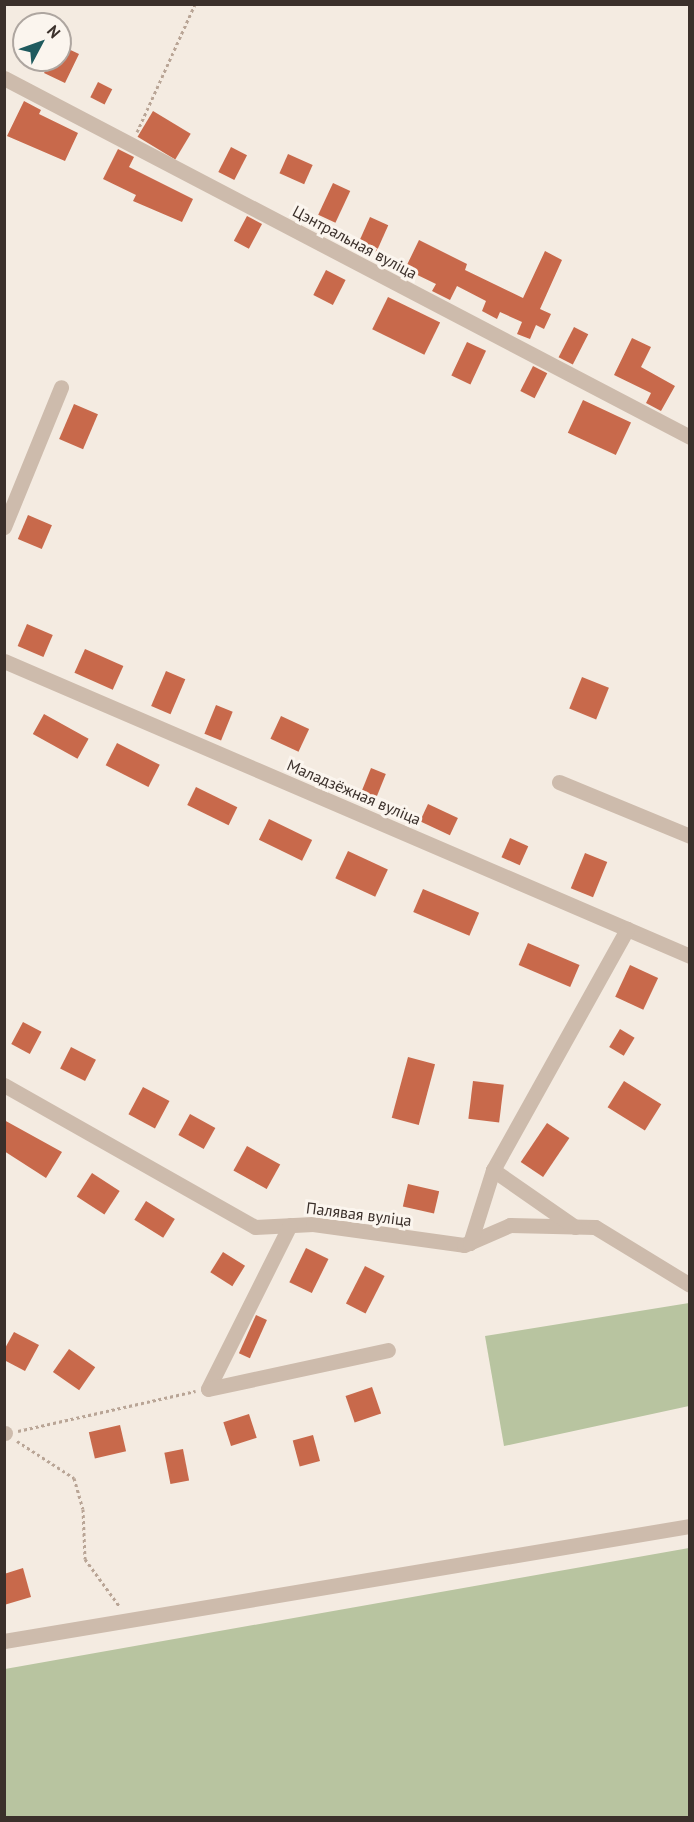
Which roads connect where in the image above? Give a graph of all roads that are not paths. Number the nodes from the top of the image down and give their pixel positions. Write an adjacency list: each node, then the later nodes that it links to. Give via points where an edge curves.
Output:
1 (4, 78): 3 (street, Цэнтральная вуліца)
2 (61, 387): 4 (street)
3 (690, 437)
4 (4, 527)
5 (4, 660): 8 (street, Маладзёжная вуліца)
6 (560, 782): 7 (street)
7 (690, 836)
8 (627, 929): 9 (street, Маладзёжная вуліца); 11 (street)
9 (690, 956)
10 (4, 1085): 12 (street, Палявая вуліца, via 255,1227)
11 (493, 1170): 13 (street); 14 (street)
12 (290, 1225): 14 (street, Палявая вуліца, via 313,1224); 16 (street, via 208,1389)
13 (575, 1227): 14 (street, Палявая вуліца, via 510,1225); 15 (street, Палявая вуліца, via 595,1227)
14 (470, 1243)
15 (690, 1285)
16 (388, 1350)
17 (690, 1526): 18 (street)
18 (4, 1641)

